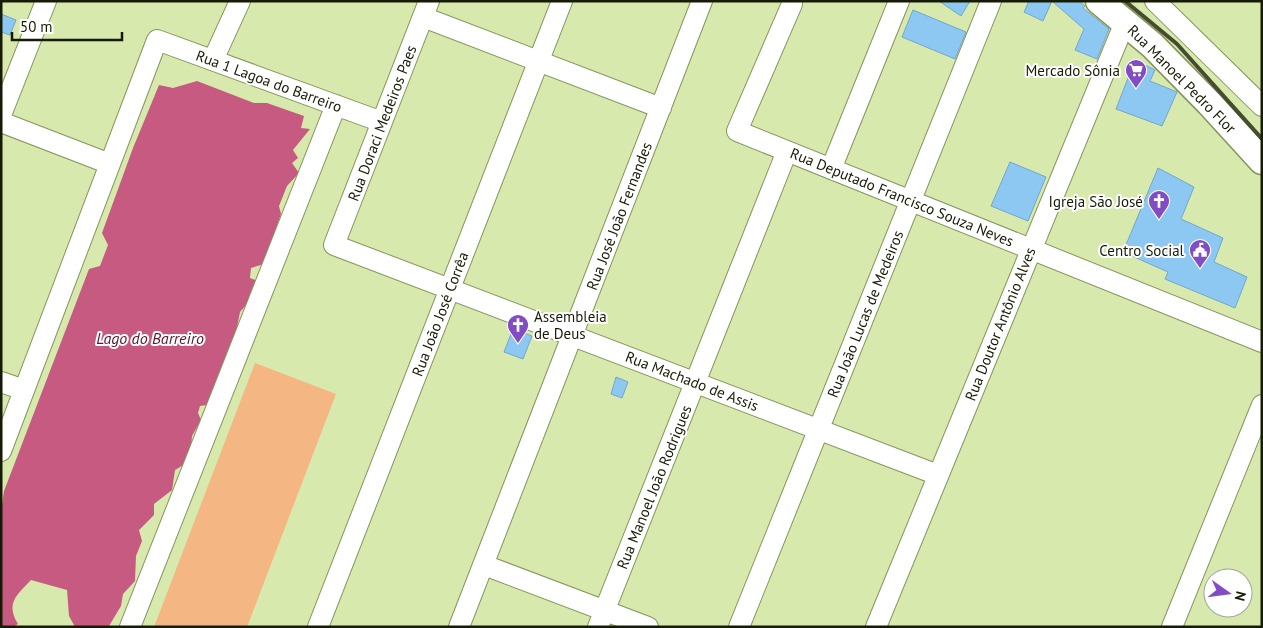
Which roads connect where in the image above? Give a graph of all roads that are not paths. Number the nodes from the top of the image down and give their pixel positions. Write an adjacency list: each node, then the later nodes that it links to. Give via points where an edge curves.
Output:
1 (46, 1): 17 (street)
2 (240, 1): 12 (street)
3 (562, 1): 13 (street, Rua João José Corrêa)
4 (702, 1): 16 (street, Rua José João Fernandes)
5 (899, 1): 23 (street)
6 (991, 1): 24 (street, Rua João Lucas de Medeiros)
7 (1100, 1): 11 (main road, Rua Manoel Pedro Flor)
8 (1155, 1): 15 (street)
9 (792, 4): 20 (street, Rua Deputado Francisco Souza Neves, via 737,131)
10 (426, 9): 13 (street); 19 (street, Rua Doraci Medeiros Paes)
11 (1124, 22): 21 (main road, Rua Manoel Pedro Flor, via 1176,68); 26 (street, Rua Doutor Antônio Alves)
12 (213, 60): 14 (street, Rua 1 Lagoa do Barreiro); 22 (street, Rua 1 Lagoa do Barreiro, via 157,40)
13 (538, 62): 16 (street); 27 (street, Rua João José Corrêa)
14 (336, 105): 19 (street, Rua 1 Lagoa do Barreiro); 39 (street)
15 (1262, 106)
16 (661, 108): 28 (street, Rua José João Fernandes)
17 (1, 115)
18 (1, 122): 22 (street)
19 (382, 122): 25 (street, Rua Doraci Medeiros Paes)
20 (786, 151): 23 (street, Rua Deputado Francisco Souza Neves); 31 (street, Rua Manoel João Rodrigues)
21 (1262, 161)
22 (110, 164): 32 (street)
23 (831, 169): 24 (street, Rua Deputado Francisco Souza Neves)
24 (911, 201): 26 (street, Rua Deputado Francisco Souza Neves); 34 (street, Rua João Lucas de Medeiros)
25 (334, 245): 27 (street, Rua Machado de Assis)
26 (1031, 249): 29 (street, Rua Deputado Francisco Souza Neves); 36 (street, Rua Doutor Antônio Alves)
27 (450, 289): 28 (street, Rua Machado de Assis); 40 (street, Rua João José Corrêa)
28 (572, 336): 31 (street, Rua Machado de Assis); 37 (street, Rua José João Fernandes)
29 (1262, 342)
30 (1, 382): 32 (street)
31 (695, 382): 34 (street, Rua Machado de Assis); 38 (street, Rua Manoel João Rodrigues)
32 (24, 390): 35 (street)
33 (1262, 405): 45 (street)
34 (819, 430): 36 (street, Rua Machado de Assis); 43 (street, Rua João Lucas de Medeiros)
35 (1, 451)
36 (938, 475): 44 (street, Rua Doutor Antônio Alves)
37 (484, 565): 38 (street); 41 (street, Rua José João Fernandes)
38 (602, 619): 42 (street)
39 (130, 627)
40 (318, 627)
41 (460, 627)
42 (648, 627)
43 (740, 627)
44 (876, 627)
45 (1172, 627)

